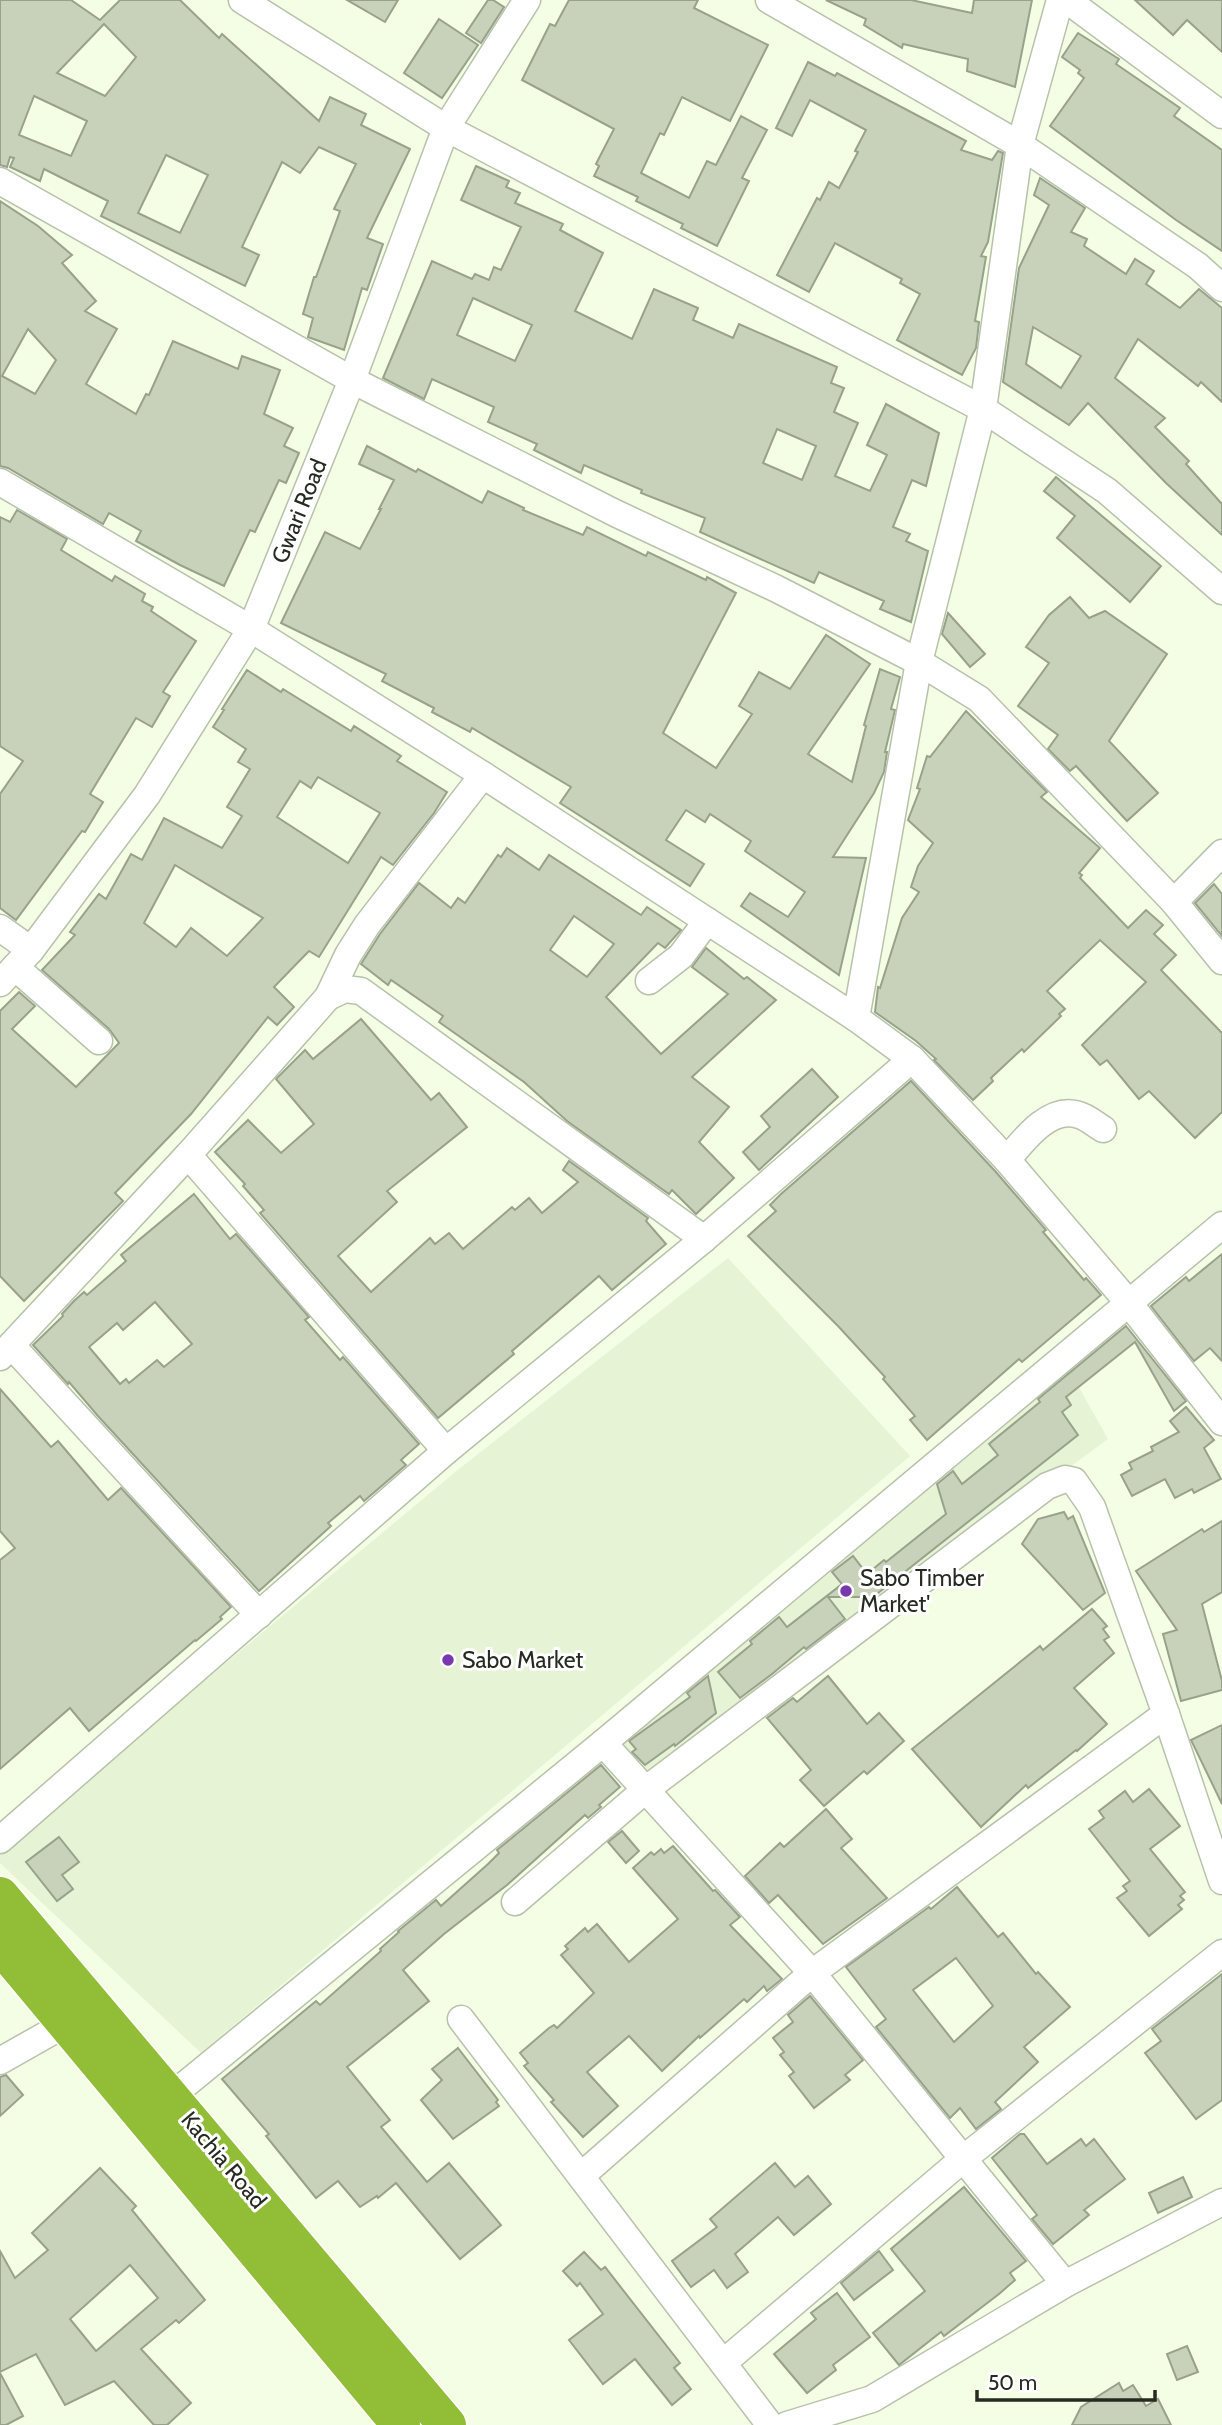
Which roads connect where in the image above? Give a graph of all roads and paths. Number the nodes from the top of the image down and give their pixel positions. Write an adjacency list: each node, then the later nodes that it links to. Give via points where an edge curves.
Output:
1 (242, 0): 7 (street)
2 (527, 0): 7 (street, Gwari Road)
3 (769, 0): 8 (street)
4 (1060, 0): 8 (street)
5 (1067, 0): 6 (street)
6 (1222, 115)
7 (446, 128): 11 (street, Gwari Road); 12 (street)
8 (1020, 145): 10 (street, via 1198,266); 12 (street)
9 (0, 181): 11 (street)
10 (1222, 288)
11 (352, 380): 15 (street, Gwari Road); 16 (street)
12 (983, 409): 14 (street, via 1107,491); 16 (street)
13 (0, 482): 15 (street)
14 (1222, 591)
15 (251, 629): 17 (street); 23 (street, Gwari Road, via 147,795)
16 (919, 662): 19 (street, via 979,699); 26 (street)
17 (483, 775): 20 (street); 25 (street, via 367,925)
18 (1222, 853): 19 (street)
19 (1174, 902): 22 (street)
20 (707, 921): 24 (street, via 681,956); 26 (street)
21 (0, 928): 23 (street)
22 (1222, 961)
23 (16, 967): 27 (street)
24 (649, 981)
25 (328, 997): 30 (street); 33 (street, via 345,989 360,991)
26 (856, 1018): 28 (street)
27 (99, 1041)
28 (912, 1059): 31 (street); 33 (street)
29 (1103, 1129): 31 (street, via 1079,1114 1062,1113 1028,1136)
30 (188, 1155): 35 (street); 37 (street)
31 (1007, 1160): 34 (street)
32 (1222, 1225): 34 (street)
33 (704, 1240): 37 (street)
34 (1128, 1302): 36 (street); 40 (street)
35 (6, 1351): 38 (street)
36 (1222, 1422)
37 (446, 1451): 38 (street)
38 (259, 1615): 42 (street)
39 (1166, 1714): 41 (street, via 1092,1507 1074,1481 1065,1479 1047,1486); 43 (street); 48 (street)
40 (603, 1743): 41 (street); 52 (street)
41 (644, 1791): 45 (street); 48 (street)
42 (0, 1840)
43 (1222, 1881)
44 (0, 1896): 52 (highway, Kachia Road)
45 (515, 1902)
46 (0, 1944): 50 (highway, Kachia Road)
47 (1222, 1953): 53 (street)
48 (812, 1973): 53 (street); 54 (street)
49 (461, 2019): 54 (street)
50 (67, 2023): 51 (street); 58 (highway, Kachia Road)
51 (0, 2061)
52 (170, 2096): 59 (highway, Kachia Road)
53 (963, 2159): 56 (street); 57 (street)
54 (581, 2176): 57 (street)
55 (1222, 2202): 56 (street)
56 (1065, 2284): 61 (street, via 872,2399)
57 (723, 2363): 60 (street)
58 (401, 2425)
59 (447, 2425)
60 (770, 2425)
61 (787, 2425)

